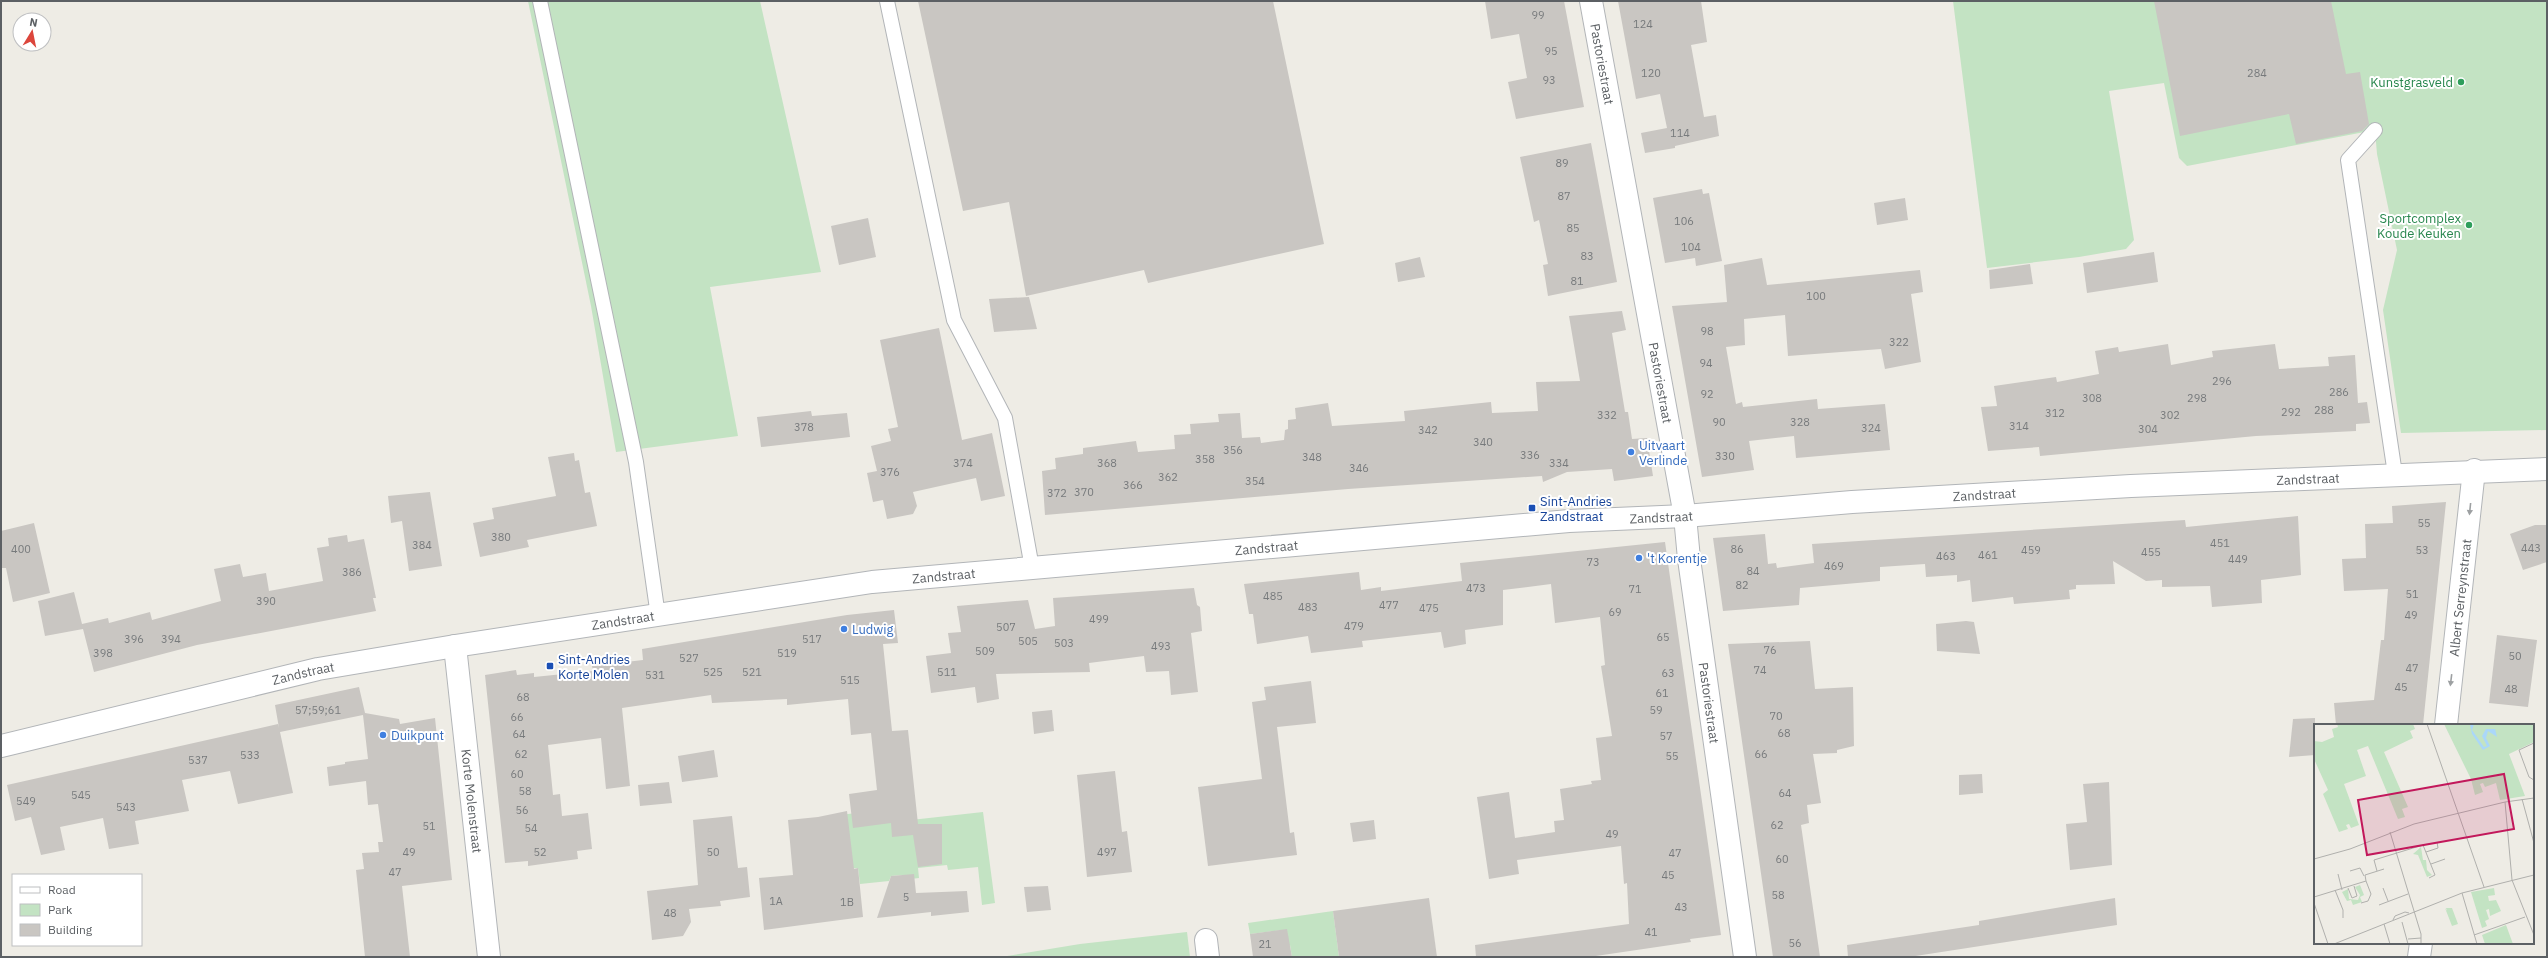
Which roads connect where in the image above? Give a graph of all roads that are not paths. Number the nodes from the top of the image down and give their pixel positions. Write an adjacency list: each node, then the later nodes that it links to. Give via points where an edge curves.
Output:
1 (540, 1): 10 (lane, via 636,462)
2 (887, 1): 9 (lane, via 954,320 1005,418)
3 (1591, 1): 8 (street, Pastoriestraat)
4 (2375, 130): 7 (lane, via 2348,160)
5 (2547, 469): 6 (street, Zandstraat)
6 (2474, 470): 7 (street, Zandstraat); 12 (street, Albert Serreynstraat, one-way to 12)
7 (2395, 474): 8 (street, Zandstraat, via 1852,502)
8 (1685, 516): 9 (street, Zandstraat, via 1569,521); 16 (street, Pastoriestraat)
9 (1032, 568): 10 (street, Zandstraat, via 872,582)
10 (658, 616): 11 (street, Zandstraat)
11 (455, 646): 13 (street, Zandstraat, via 278,677); 15 (street, Korte Molenstraat)
12 (2446, 724)
13 (1, 746)
14 (2421, 944): 17 (street)
15 (489, 957)
16 (1745, 957)
17 (2419, 957)

